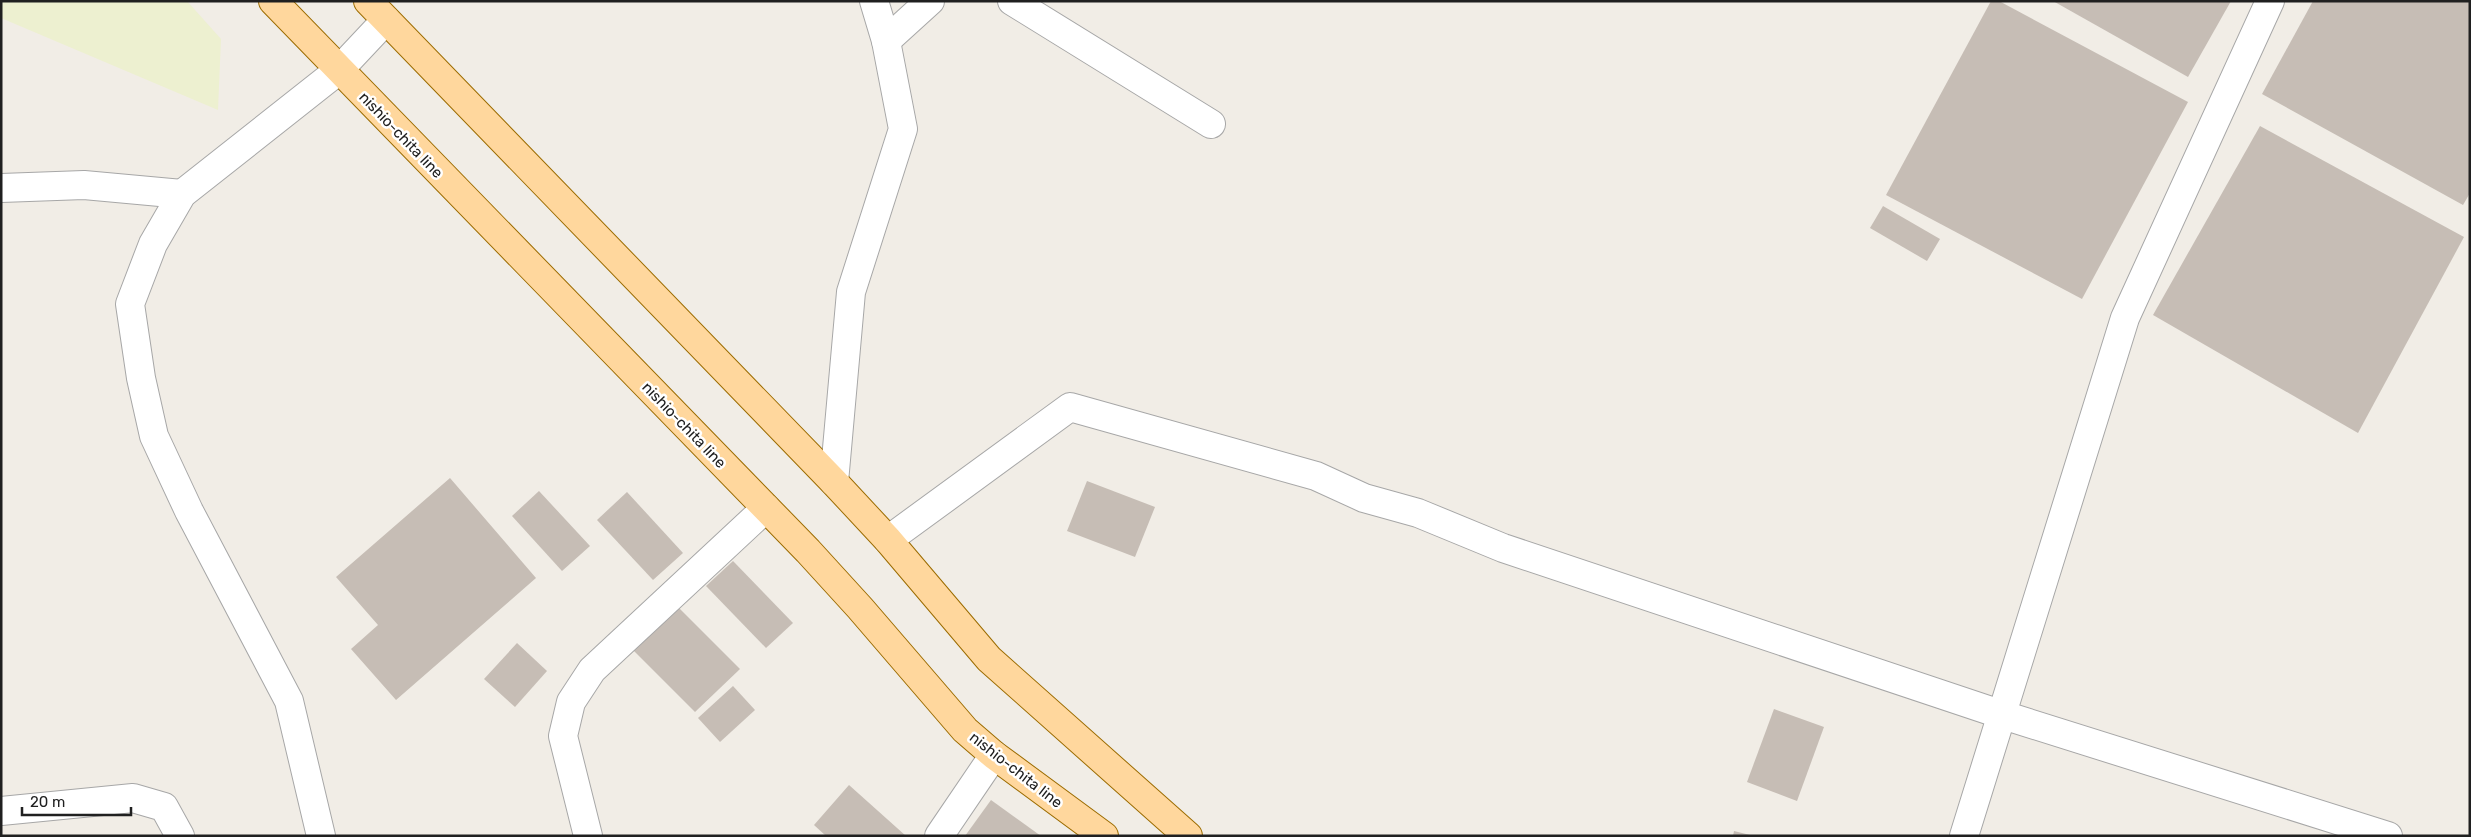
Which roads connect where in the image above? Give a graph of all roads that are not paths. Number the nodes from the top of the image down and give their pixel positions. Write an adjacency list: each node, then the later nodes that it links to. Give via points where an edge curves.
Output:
1 (273, 1): 8 (main road, nishio-chita line)
2 (874, 1): 7 (street)
3 (930, 1): 7 (street)
4 (1012, 1): 9 (street)
5 (2270, 1): 15 (street, via 2125,318)
6 (377, 10): 8 (street); 12 (main road)
7 (886, 41): 12 (street, via 903,129 851,292)
8 (339, 70): 11 (street); 13 (main road, nishio-chita line)
9 (1211, 124)
10 (1, 188): 11 (street, via 84,185)
11 (182, 194): 19 (street, via 153,244 130,304 141,378 154,436 189,511 289,701)
12 (834, 482): 14 (main road)
13 (766, 508): 16 (main road, nishio-chita line, via 860,608 965,730); 20 (street, via 592,670 571,702 563,736)
14 (888, 540): 15 (street, via 1070,407 1316,476 1364,498 1418,512 1503,548); 23 (main road, via 990,659)
15 (2003, 715): 24 (street); 25 (street)
16 (994, 755): 21 (street); 22 (main road, nishio-chita line)
17 (1, 811): 18 (street, via 133,798 164,807)
18 (180, 836)
19 (321, 836)
20 (588, 836)
21 (939, 836)
22 (1104, 836)
23 (1188, 836)
24 (1964, 836)
25 (2388, 836)

